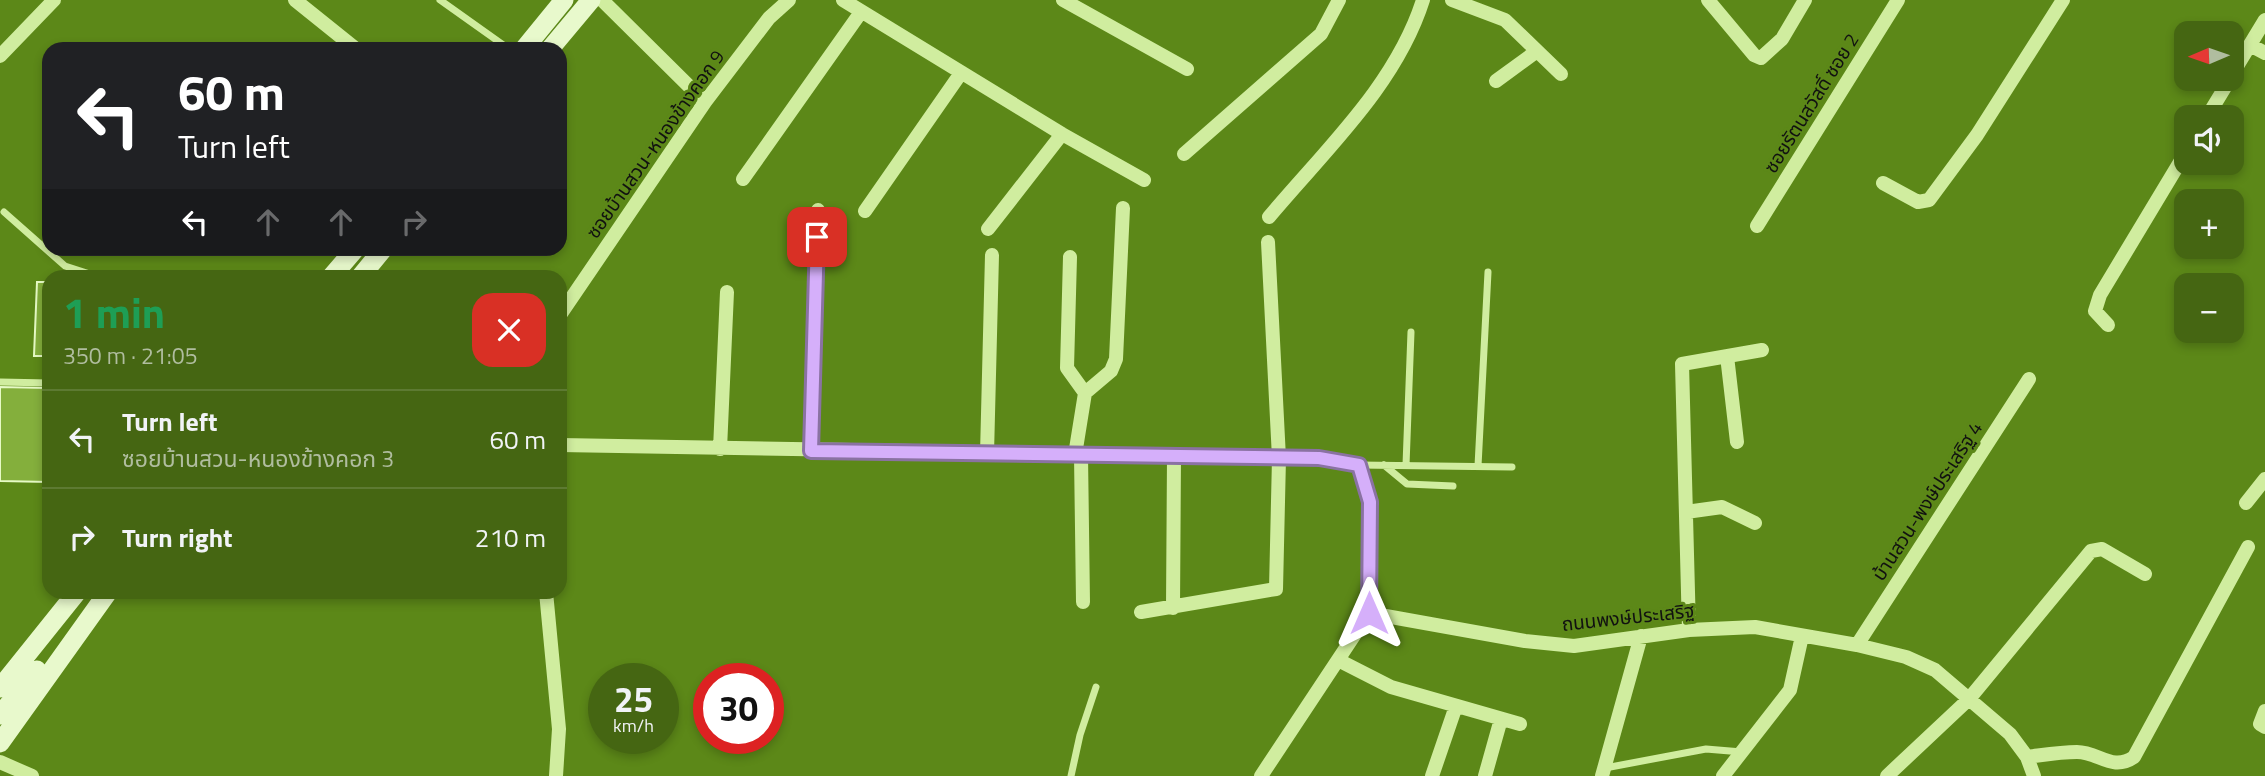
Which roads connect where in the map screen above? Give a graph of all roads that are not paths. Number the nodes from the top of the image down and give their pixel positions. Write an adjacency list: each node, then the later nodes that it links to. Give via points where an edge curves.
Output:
1 (54, 0): 27 (street)
2 (295, 0): 19 (street)
3 (440, 0): 20 (lane)
4 (564, 0): 21 (main road)
5 (591, 0): 22 (main road)
6 (602, 0): 32 (street)
7 (789, 0): 32 (street, ซอยบ้านสวน-หนองข้างคอก 9, via 769,18)
8 (843, 0): 17 (street)
9 (1063, 0): 28 (street)
10 (1339, 0): 34 (street, via 1321,34)
11 (1423, 0): 43 (street, via 1391,73)
12 (1452, 0): 24 (street, via 1506,20)
13 (1708, 0): 14 (street, via 1761,58 1782,39)
14 (1805, 0)
15 (1898, 0): 44 (street, ซอยรัตนสวัสดิ์ ซอย 2)
16 (2063, 0): 38 (street, via 1929,201 1919,202)
17 (861, 12): 29 (street); 36 (street)
18 (2265, 20): 23 (street)
19 (347, 42)
20 (499, 42)
21 (530, 42)
22 (556, 42)
23 (2250, 45): 25 (street); 26 (street)
24 (1537, 51): 30 (street); 31 (street)
25 (2265, 53)
26 (2244, 55)
27 (0, 56)
28 (1187, 69)
29 (961, 73): 33 (street); 41 (street)
30 (1561, 74)
31 (1496, 81)
32 (705, 102): 58 (street, ซอยบ้านสวน-หนองข้างคอก 9)
33 (1062, 134): 37 (street); 45 (street)
34 (1184, 154)
35 (2174, 172): 59 (street, via 2100,295 2095,310)
36 (743, 179)
37 (1144, 180)
38 (1883, 183)
39 (1122, 208): 66 (street, via 1116,359 1111,371)
40 (818, 210): 70 (street)
41 (865, 211)
42 (4, 212): 47 (lane)
43 (1269, 217)
44 (1757, 226)
45 (988, 229)
46 (1268, 242): 74 (street)
47 (42, 246)
48 (992, 255): 71 (street)
49 (54, 256): 53 (lane)
50 (349, 256): 54 (main road)
51 (377, 256): 55 (main road)
52 (1070, 257): 66 (street, via 1067,368)
53 (77, 270)
54 (337, 270)
55 (366, 270)
56 (1488, 272): 78 (lane)
57 (727, 292): 69 (street)
58 (567, 305)
59 (2108, 325)
60 (1411, 332): 77 (lane)
61 (1762, 350): 62 (street)
62 (1727, 356): 67 (street); 83 (street, via 1682,363)
63 (2029, 379): 99 (street, บ้านสวน-พงษ์ประเสริฐ 4)
64 (0, 382): 65 (lane)
65 (42, 383)
66 (1085, 393): 72 (street)
67 (1737, 442)
68 (567, 445): 69 (street)
69 (720, 449): 70 (street)
70 (811, 451): 71 (street)
71 (987, 454): 72 (street)
72 (1078, 455): 73 (street); 92 (street)
73 (1174, 457): 74 (street); 93 (street)
74 (1279, 458): 75 (street); 93 (street, via 1276,589)
75 (1359, 465): 76 (lane); 95 (street, via 1370,502)
76 (1384, 465): 77 (lane); 81 (lane, via 1407,484)
77 (1406, 465): 78 (lane)
78 (1478, 466): 79 (lane)
79 (1512, 467)
80 (2265, 479): 82 (street)
81 (1452, 486)
82 (2246, 503)
83 (1686, 512): 84 (street, via 1722,507); 96 (street)
84 (1755, 523)
85 (2248, 547): 113 (street, via 2134,757 2123,764 2081,752)
86 (2145, 573): 104 (street, via 2102,549 2091,551)
87 (71, 599): 103 (main road)
88 (83, 599): 101 (main road)
89 (97, 599): 101 (main road)
90 (103, 599): 111 (main road)
91 (548, 599): 118 (street, via 559,730)
92 (1083, 602)
93 (1172, 607): 94 (street)
94 (1142, 612)
95 (1369, 613): 97 (street, ถนนพงษ์ประเสริฐ, via 1574,646); 100 (street)
96 (1689, 630): 97 (street, ถนนพงษ์ประเสริฐ); 98 (street, ถนนพงษ์ประเสริฐ, via 1755,628)
97 (1640, 636): 115 (street)
98 (1802, 636): 99 (street, ถนนพงษ์ประเสริฐ); 112 (street, via 1790,690)
99 (1857, 645): 104 (street, ถนนพงษ์ประเสริฐ, via 1906,657 1935,670)
100 (1340, 661): 105 (street, via 1391,687); 120 (street)
101 (41, 665): 107 (main road)
102 (1096, 687): 119 (lane)
103 (0, 688)
104 (1969, 699): 113 (street, ถนนพงษ์ประเสริฐ, via 2011,734); 116 (street)
105 (1456, 706): 108 (street); 121 (street)
106 (2265, 711): 110 (street, via 2260,724)
107 (0, 715)
108 (1501, 719): 109 (street); 122 (street)
109 (1520, 724)
110 (2265, 727)
111 (0, 743)
112 (1742, 752): 115 (lane, via 1706,749); 123 (street)
113 (2027, 757): 124 (street, ถนนพงษ์ประเสริฐ)
114 (0, 762): 117 (street)
115 (1604, 772)
116 (1889, 775)
117 (32, 776)
118 (556, 776)
119 (1071, 776)
120 (1261, 776)
121 (1432, 776)
122 (1485, 776)
123 (1723, 776)
124 (2034, 776)

